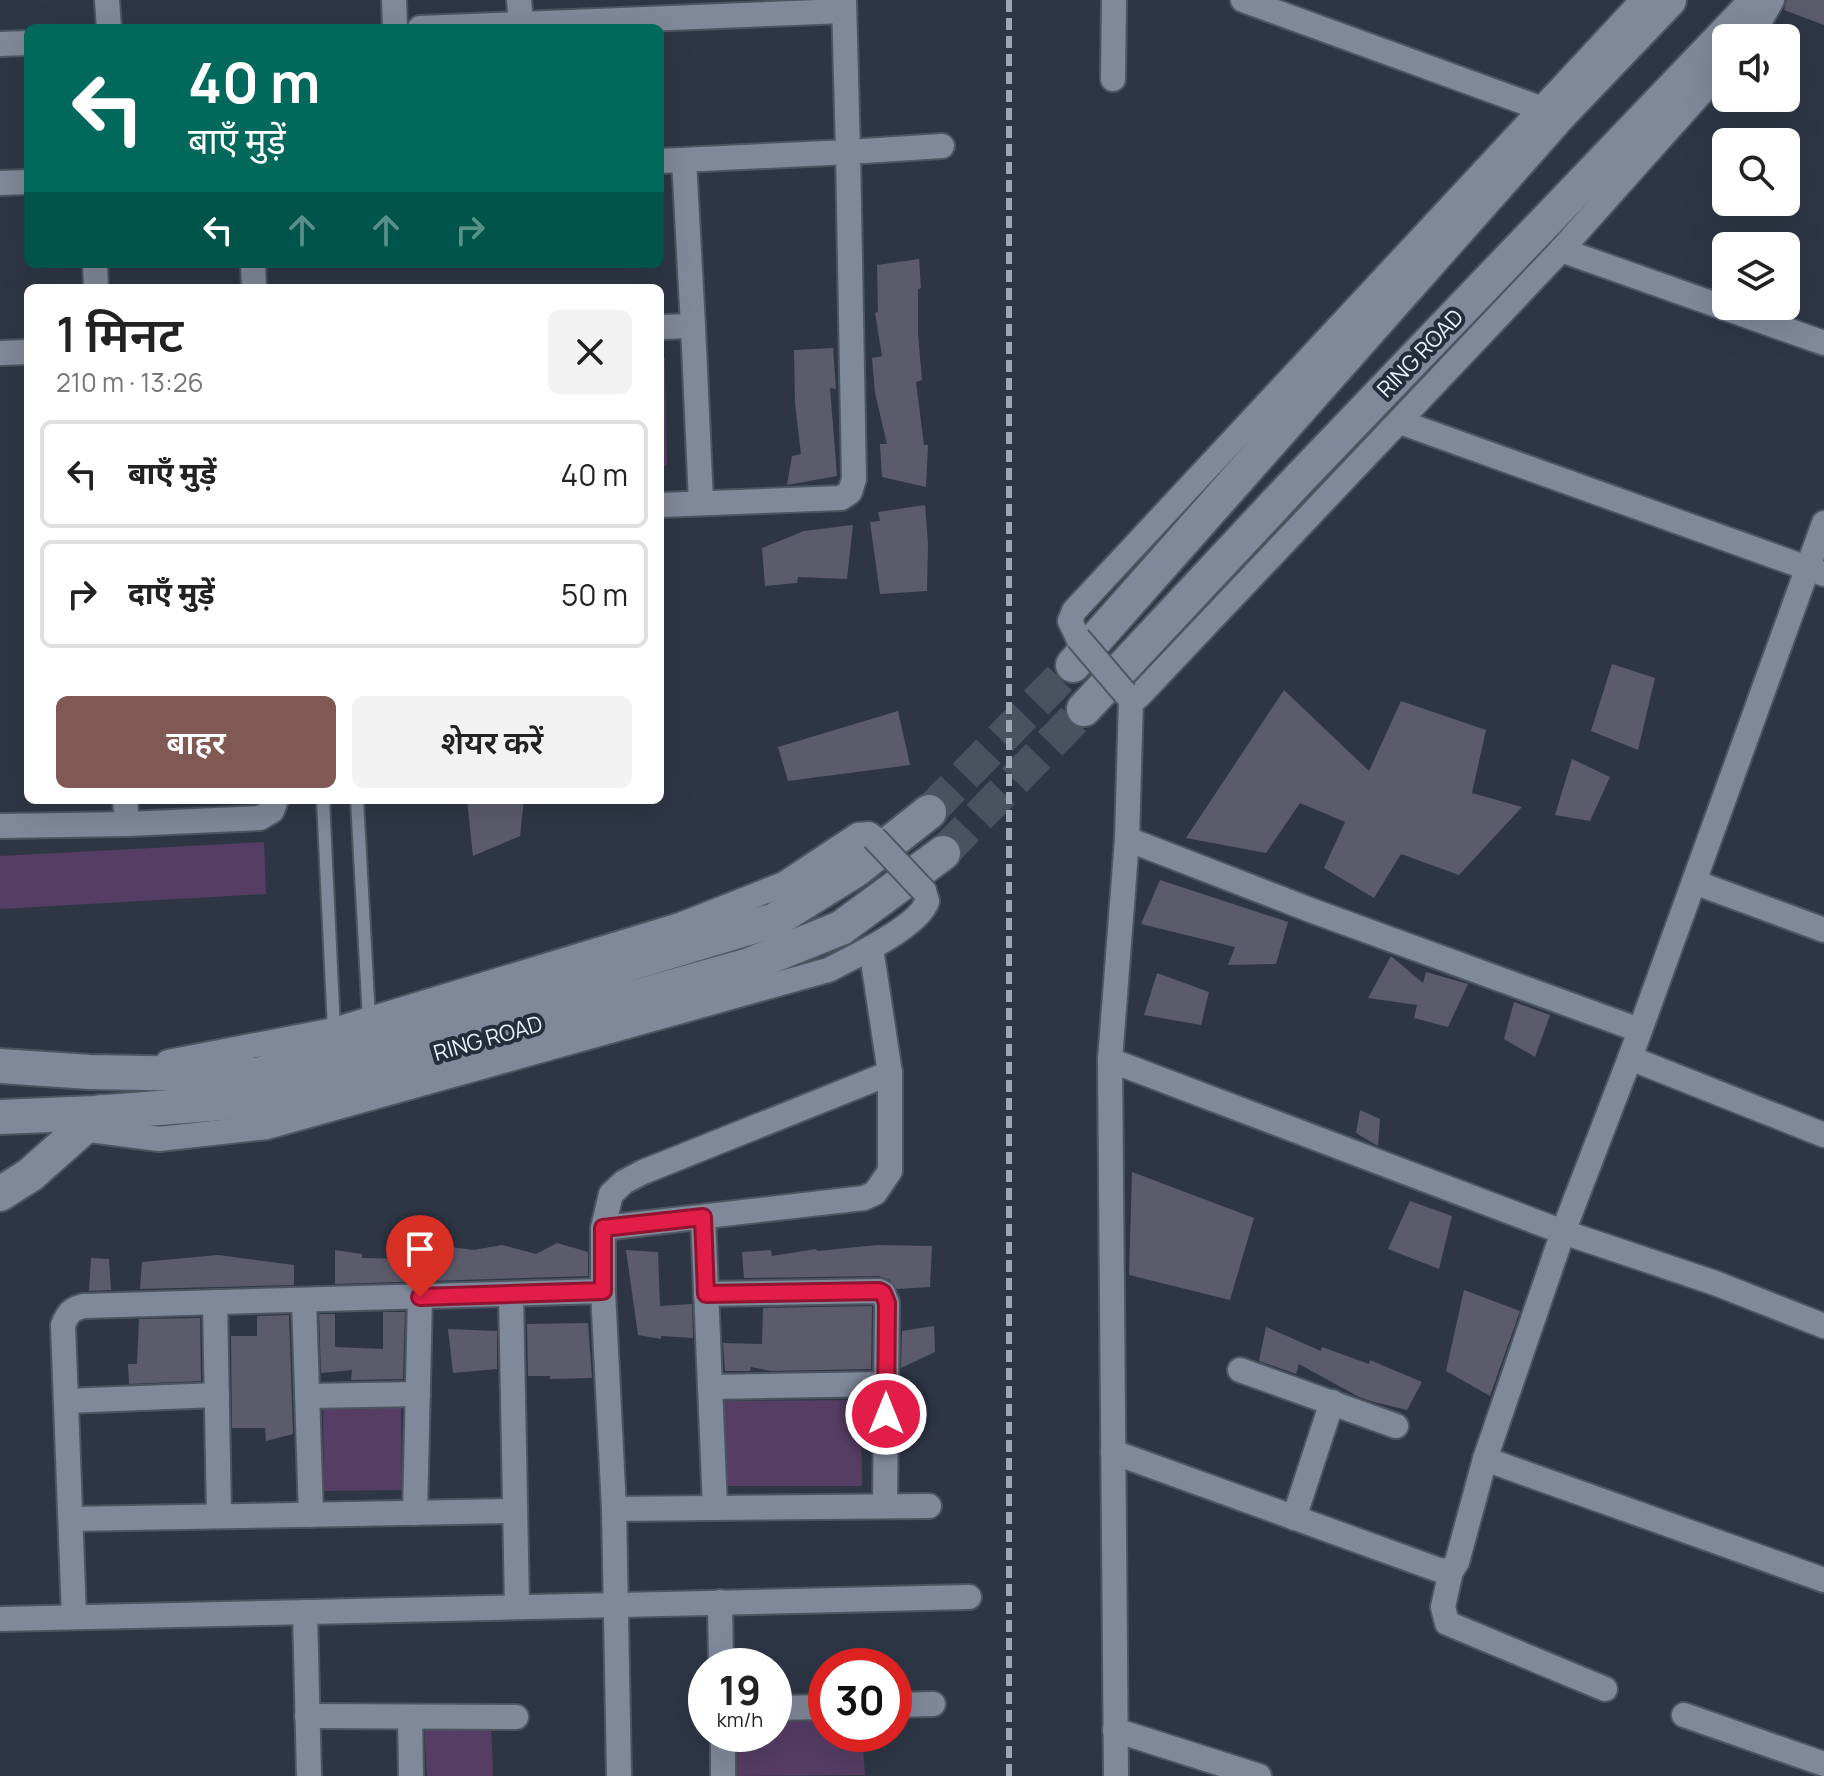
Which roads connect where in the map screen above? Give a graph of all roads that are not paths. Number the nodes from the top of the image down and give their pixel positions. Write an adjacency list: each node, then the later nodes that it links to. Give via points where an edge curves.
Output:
1 (107, 0): 12 (street)
2 (394, 0): 13 (street)
3 (1114, 0): 18 (street)
4 (1243, 0): 20 (street)
5 (1643, 0): 20 (street)
6 (1669, 0): 37 (street)
7 (1758, 0): 39 (street, RING ROAD)
8 (1772, 0): 15 (street)
9 (844, 6): 10 (street); 22 (street)
10 (725, 8): 11 (street)
11 (520, 12): 14 (street)
12 (109, 24)
13 (395, 24)
14 (445, 24)
15 (1758, 24)
16 (24, 43): 17 (street)
17 (0, 44)
18 (1113, 79)
19 (1712, 81): 26 (street)
20 (1540, 108): 37 (street, via 1074,611 1070,621)
21 (942, 146): 22 (street)
22 (848, 152): 23 (street); 33 (street, via 852,486 841,498)
23 (672, 160): 27 (street)
24 (24, 182): 25 (street)
25 (0, 183)
26 (1561, 250): 29 (street); 32 (street)
27 (693, 326): 28 (street); 33 (street)
28 (664, 327)
29 (1824, 343)
30 (24, 352): 31 (street)
31 (0, 353)
32 (1400, 422): 36 (street); 38 (street, via 1138,697)
33 (701, 502): 34 (street)
34 (664, 505)
35 (1824, 523): 36 (street)
36 (1816, 571): 48 (street)
37 (1076, 652): 38 (street, bridge)
38 (1128, 695): 46 (street)
39 (1084, 709)
40 (275, 804): 43 (street, via 260,818)
41 (323, 804): 52 (lane)
42 (357, 804): 51 (lane)
43 (126, 812): 45 (street)
44 (929, 812): 57 (street, RING ROAD, via 857,869 775,920 258,1075)
45 (0, 826)
46 (1127, 839): 53 (street); 55 (street)
47 (943, 853): 60 (street, RING ROAD, via 841,928 749,965 273,1099)
48 (1694, 882): 49 (street); 53 (street)
49 (1824, 930)
50 (871, 948): 51 (street, bridge, via 918,916 927,901 924,891 869,834 858,835 784,884 680,925); 58 (street); 60 (street, via 828,970 267,1127 159,1139)
51 (369, 1019): 52 (street)
52 (334, 1030): 57 (street)
53 (1639, 1030): 54 (street)
54 (1630, 1058): 61 (street); 65 (street)
55 (1110, 1060): 65 (street); 82 (street)
56 (0, 1066): 57 (street, RING ROAD)
57 (90, 1072)
58 (890, 1073): 63 (street, via 890,1171 875,1193); 64 (street, via 624,1182 611,1194)
59 (0, 1117): 60 (street, RING ROAD)
60 (91, 1120): 62 (street, via 30,1175)
61 (1824, 1135)
62 (0, 1194)
63 (703, 1217): 64 (street); 68 (street)
64 (603, 1228): 66 (street)
65 (1563, 1232): 72 (street); 83 (street)
66 (603, 1291): 67 (street); 87 (street)
67 (511, 1294): 69 (street); 88 (street)
68 (706, 1294): 74 (street, via 883,1293); 75 (street)
69 (420, 1297): 70 (street); 76 (street)
70 (304, 1300): 71 (street); 78 (street)
71 (215, 1302): 77 (street); 79 (street, via 74,1308 63,1325)
72 (1824, 1326)
73 (1240, 1370): 80 (street)
74 (886, 1384): 75 (street); 84 (street)
75 (710, 1387): 86 (street)
76 (418, 1394): 78 (street); 89 (street)
77 (217, 1395): 79 (street); 91 (street)
78 (307, 1396): 90 (street)
79 (66, 1401): 93 (street)
80 (1332, 1402): 81 (street); 92 (street)
81 (1396, 1426)
82 (1113, 1452): 92 (street); 111 (street)
83 (1485, 1459): 94 (street); 95 (street)
84 (885, 1506): 85 (street); 86 (street)
85 (929, 1506)
86 (715, 1508): 87 (street)
87 (614, 1509): 98 (street)
88 (515, 1511): 89 (street); 99 (street)
89 (415, 1513): 90 (street)
90 (311, 1515): 91 (street)
91 (219, 1516): 93 (street)
92 (1294, 1518): 94 (street)
93 (71, 1519): 101 (street)
94 (1451, 1571): 104 (street, via 1443,1617 1453,1628)
95 (1824, 1580)
96 (969, 1597): 97 (street)
97 (720, 1602): 98 (street); 103 (street)
98 (615, 1605): 99 (street); 116 (street)
99 (517, 1607): 100 (street)
100 (305, 1612): 101 (street); 108 (street)
101 (74, 1617): 102 (street)
102 (0, 1619)
103 (721, 1648)
104 (1605, 1689)
105 (933, 1704): 106 (street)
106 (912, 1705)
107 (1684, 1715): 113 (street)
108 (307, 1716): 109 (street); 114 (street)
109 (410, 1717): 110 (street); 115 (street)
110 (516, 1717)
111 (1115, 1730): 118 (street); 119 (street)
112 (723, 1752): 117 (street)
113 (1824, 1764)
114 (309, 1776)
115 (411, 1776)
116 (619, 1776)
117 (723, 1776)
118 (1116, 1776)
119 (1259, 1776)

